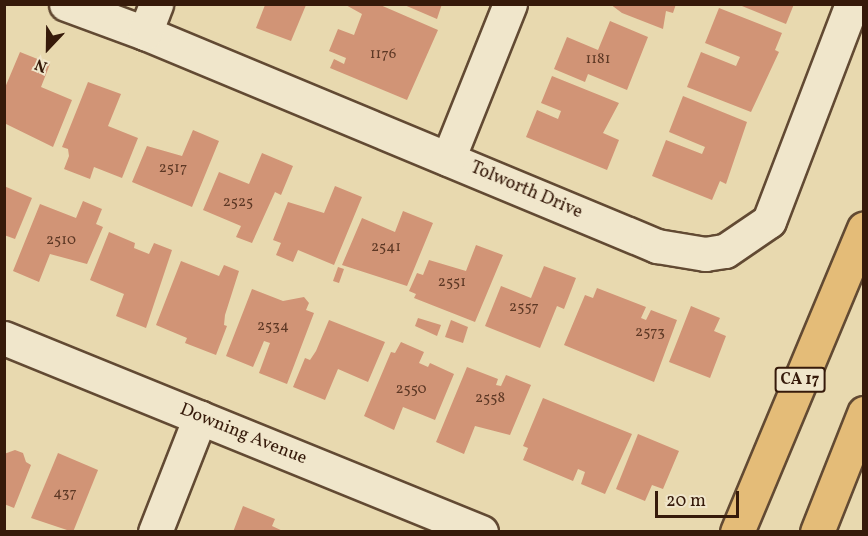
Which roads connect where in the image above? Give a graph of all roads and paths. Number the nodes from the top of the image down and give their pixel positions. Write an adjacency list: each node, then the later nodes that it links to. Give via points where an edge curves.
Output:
1 (66, 4): 4 (street, Tolworth Drive)
2 (510, 4): 5 (street)
3 (852, 4): 5 (street, Tolworth Drive, via 769,221 725,251 705,254 657,246)
4 (151, 19): 5 (street, Tolworth Drive)
5 (448, 159)
6 (864, 230): 12 (highway, CA 17)
7 (4, 338): 9 (street, Downing Avenue)
8 (864, 413): 13 (highway)
9 (200, 417): 10 (street); 11 (street, Downing Avenue)
10 (155, 531)
11 (481, 531)
12 (737, 531)
13 (817, 531)

